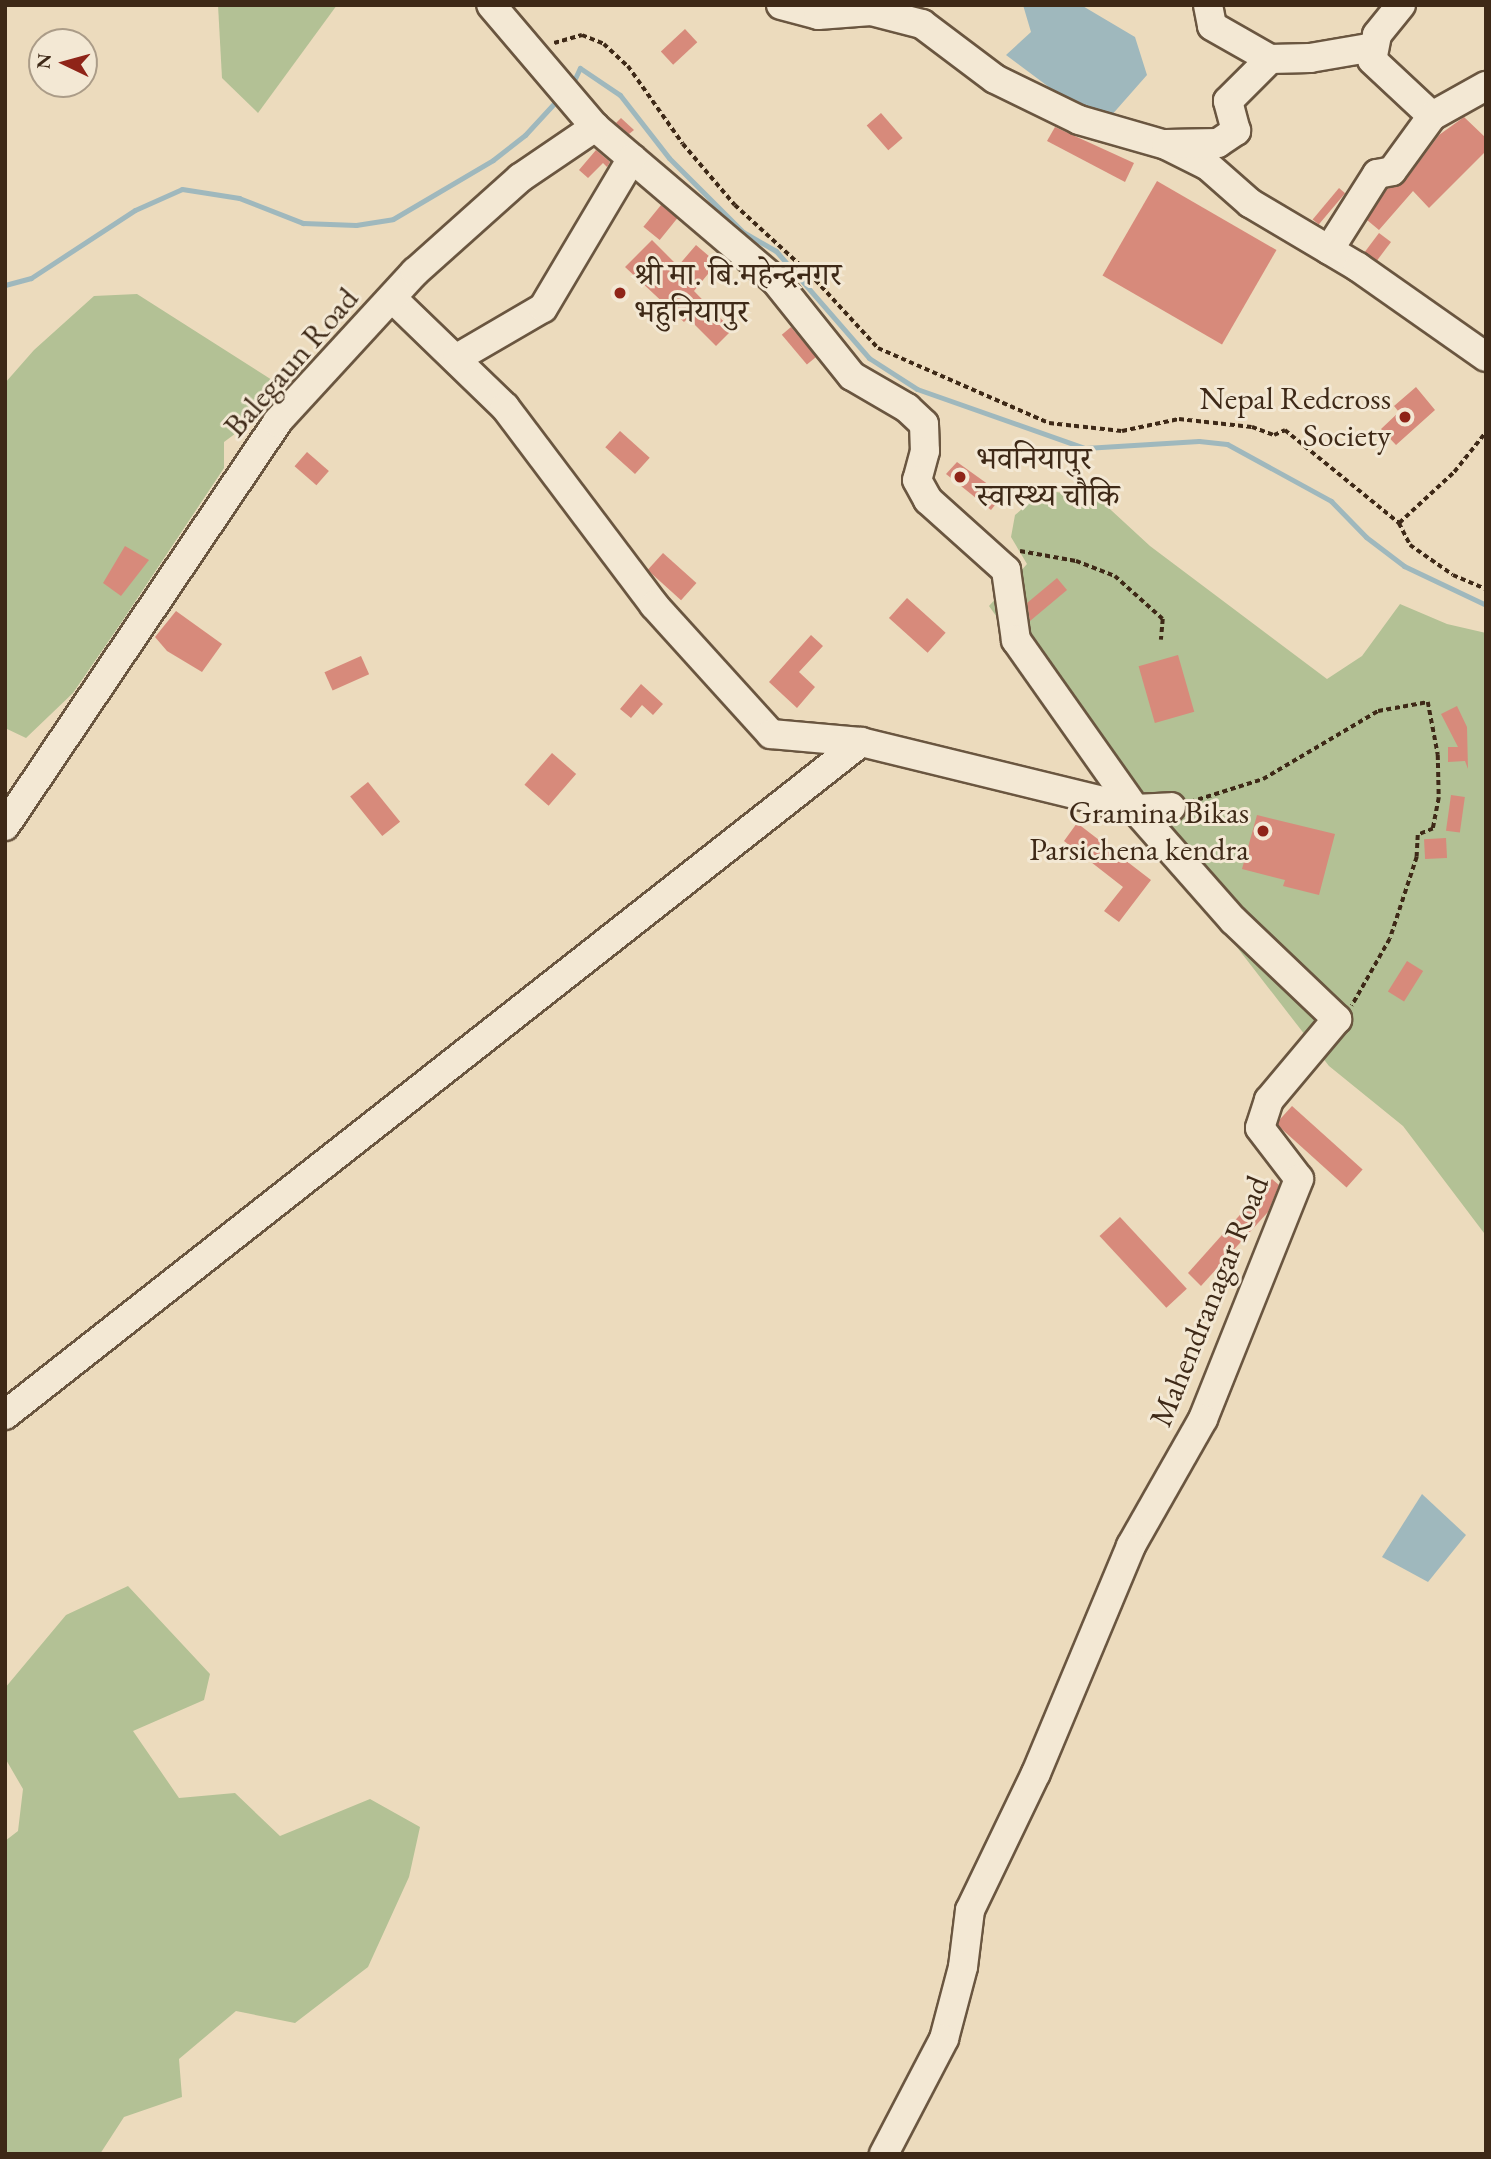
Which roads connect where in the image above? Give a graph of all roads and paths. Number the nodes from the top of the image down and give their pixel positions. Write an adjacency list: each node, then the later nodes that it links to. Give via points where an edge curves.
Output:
1 (492, 5): 6 (street)
2 (781, 5): 11 (street, via 818,15 871,11 922,24 995,79 1079,120)
3 (1208, 5): 7 (street, via 1212,26)
4 (1401, 5): 5 (street, via 1377,35)
5 (1374, 47): 7 (street, via 1310,58); 9 (street, via 1372,60)
6 (533, 56): 10 (street); 18 (path, via 582,35 604,44 628,66 683,144 735,205 810,274 878,348 1049,423 1122,431 1179,419 1252,427 1274,435 1285,430)
7 (1270, 59): 11 (street, via 1228,101 1236,131 1218,143)
8 (1486, 86): 9 (street)
9 (1432, 116): 13 (street, via 1392,171 1377,174)
10 (595, 127): 12 (street); 14 (street, Balegaun Road, via 520,177)
11 (1166, 145): 13 (street, via 1208,166 1250,203)
12 (632, 158): 15 (street, via 543,309); 19 (street, via 775,280 852,376 907,408 924,424 925,452 917,480 928,500)
13 (1329, 250): 16 (street)
14 (392, 298): 15 (street); 25 (street, Balegaun Road, via 276,422)
15 (457, 358): 22 (street, via 505,407 654,605 771,734)
16 (1486, 358)
17 (1486, 432): 18 (path, via 1454,472)
18 (1399, 523): 20 (path, via 1410,545 1453,575)
19 (986, 550): 21 (path, via 1039,553 1115,576 1163,619); 24 (street, via 1006,570 1016,640)
20 (1486, 589)
21 (1161, 640)
22 (861, 742): 24 (street); 27 (street)
23 (1171, 807): 24 (street); 26 (path, via 1263,779 1378,711 1428,702 1438,755 1433,829 1418,835 1410,882 1390,939 1363,993)
24 (1135, 809): 26 (street, via 1233,920)
25 (5, 826)
26 (1337, 1019): 28 (street, Mahendranagar Road, via 1269,1100 1260,1128 1299,1179 1203,1419 1130,1546 1036,1773 970,1910 963,1966 944,2039)
27 (5, 1415)
28 (884, 2154)

